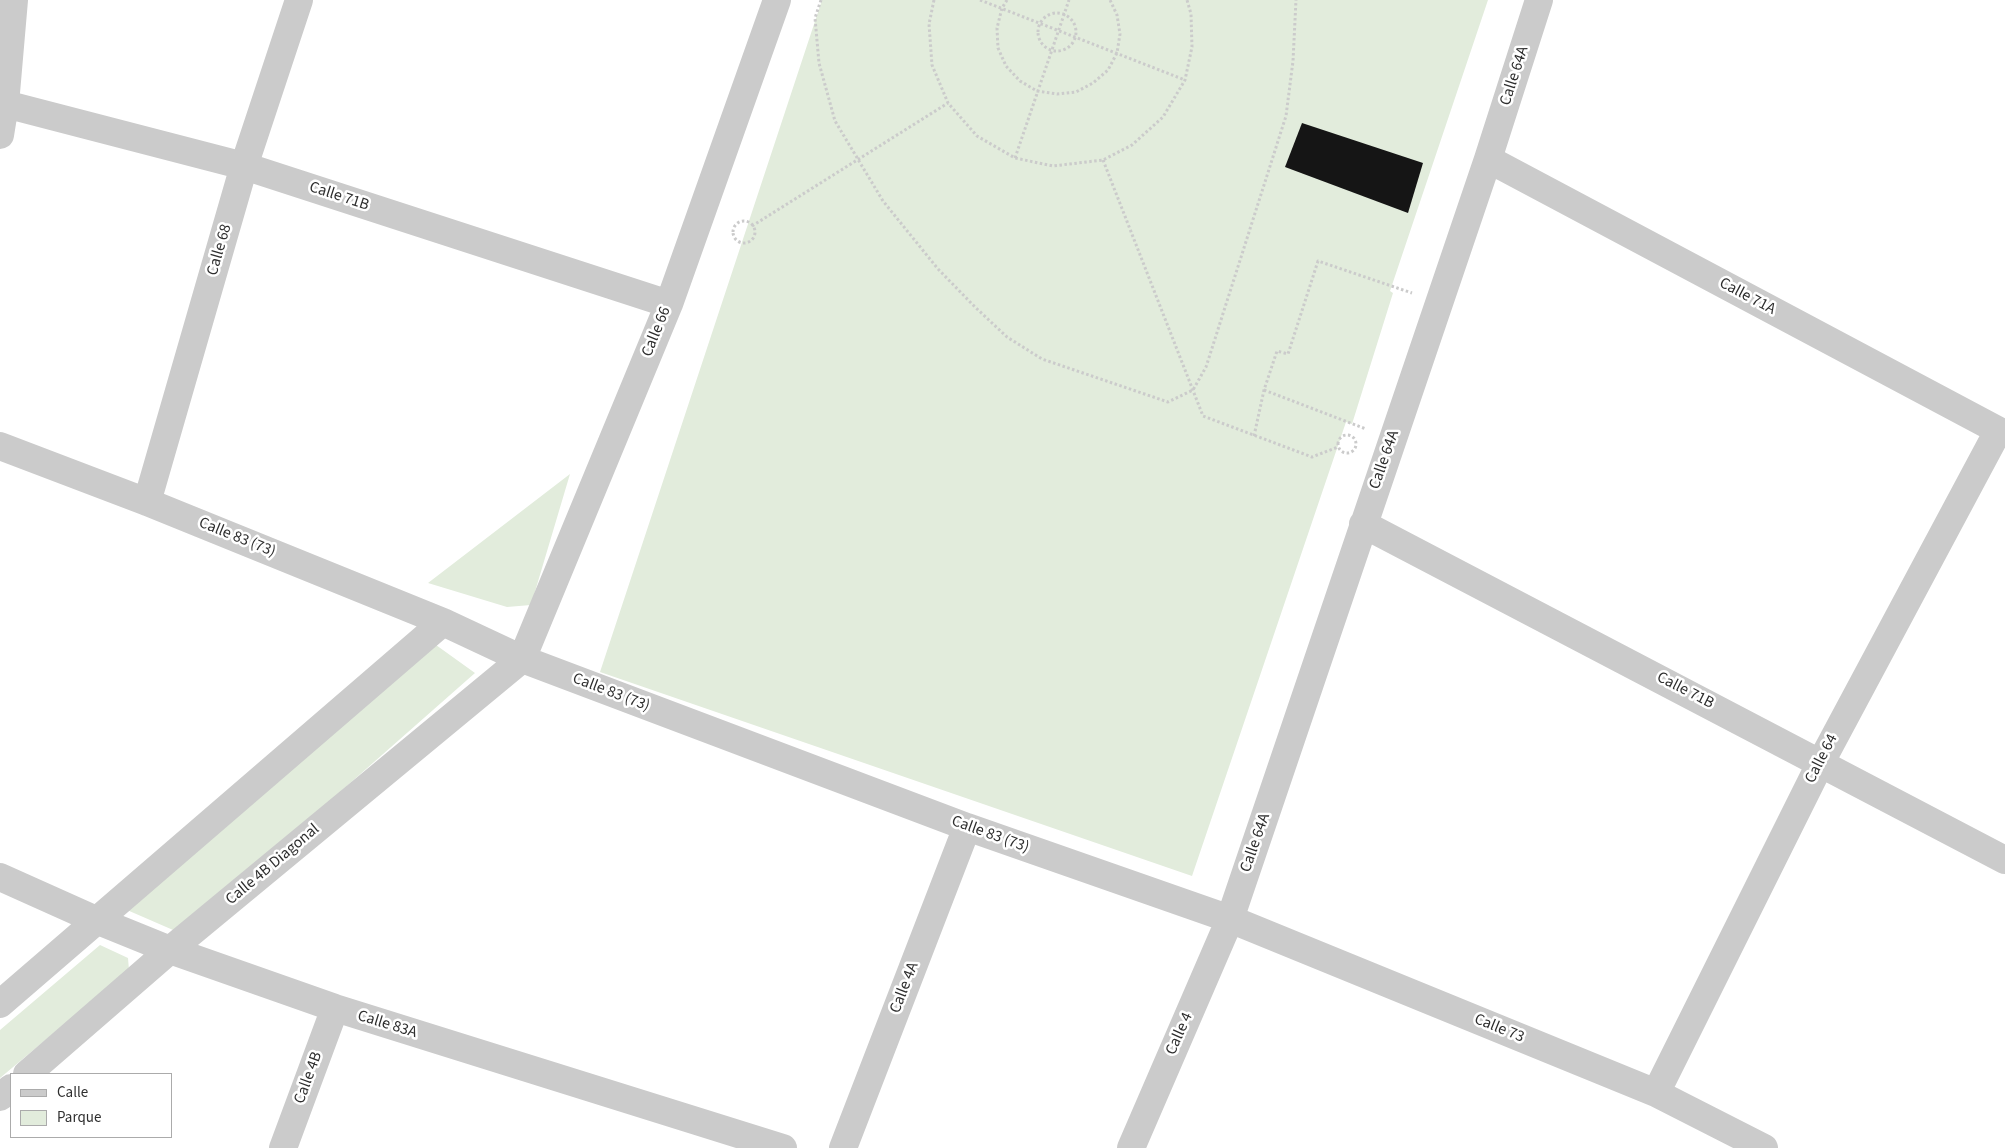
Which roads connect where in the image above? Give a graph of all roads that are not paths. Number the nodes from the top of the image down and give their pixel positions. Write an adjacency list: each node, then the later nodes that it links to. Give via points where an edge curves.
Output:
1 (14, 0): 5 (street)
2 (299, 0): 8 (street, Calle 68)
3 (777, 0): 9 (street, Calle 66)
4 (1540, 0): 7 (street, Calle 64A)
5 (5, 104): 6 (street); 8 (street, Calle 71B)
6 (0, 134)
7 (1488, 159): 10 (street, Calle 71A); 13 (street, Calle 64A)
8 (244, 166): 9 (street, Calle 71B); 12 (street, Calle 68)
9 (669, 304): 15 (street, Calle 66)
10 (2002, 432): 16 (street, Calle 64)
11 (0, 446): 12 (street, Calle 83 (73))
12 (147, 502): 14 (street, Calle 83 (73))
13 (1363, 524): 16 (street, Calle 71B); 20 (street, Calle 64A)
14 (442, 622): 15 (street, Calle 83 (73)); 21 (street)
15 (522, 659): 17 (street, Calle 83 (73)); 22 (street, Calle 4B Diagonal)
16 (1821, 762): 18 (street, Calle 71B); 27 (street, Calle 64)
17 (967, 827): 20 (street, Calle 83 (73)); 31 (street, Calle 4A)
18 (2005, 860)
19 (0, 877): 21 (street, Calle 83A)
20 (1230, 919): 27 (street, Calle 73); 32 (street, Calle 4)
21 (96, 920): 22 (street, Calle 83A); 23 (street)
22 (170, 950): 24 (street, Calle 83A); 25 (street, Calle 4B Diagonal)
23 (0, 1004)
24 (335, 1008): 29 (street, Calle 4B); 30 (street, Calle 83A)
25 (28, 1073)
26 (10, 1089): 28 (street)
27 (1656, 1093): 33 (street, Calle 73)
28 (0, 1097)
29 (283, 1148)
30 (783, 1148)
31 (843, 1148)
32 (1130, 1148)
33 (1764, 1148)

